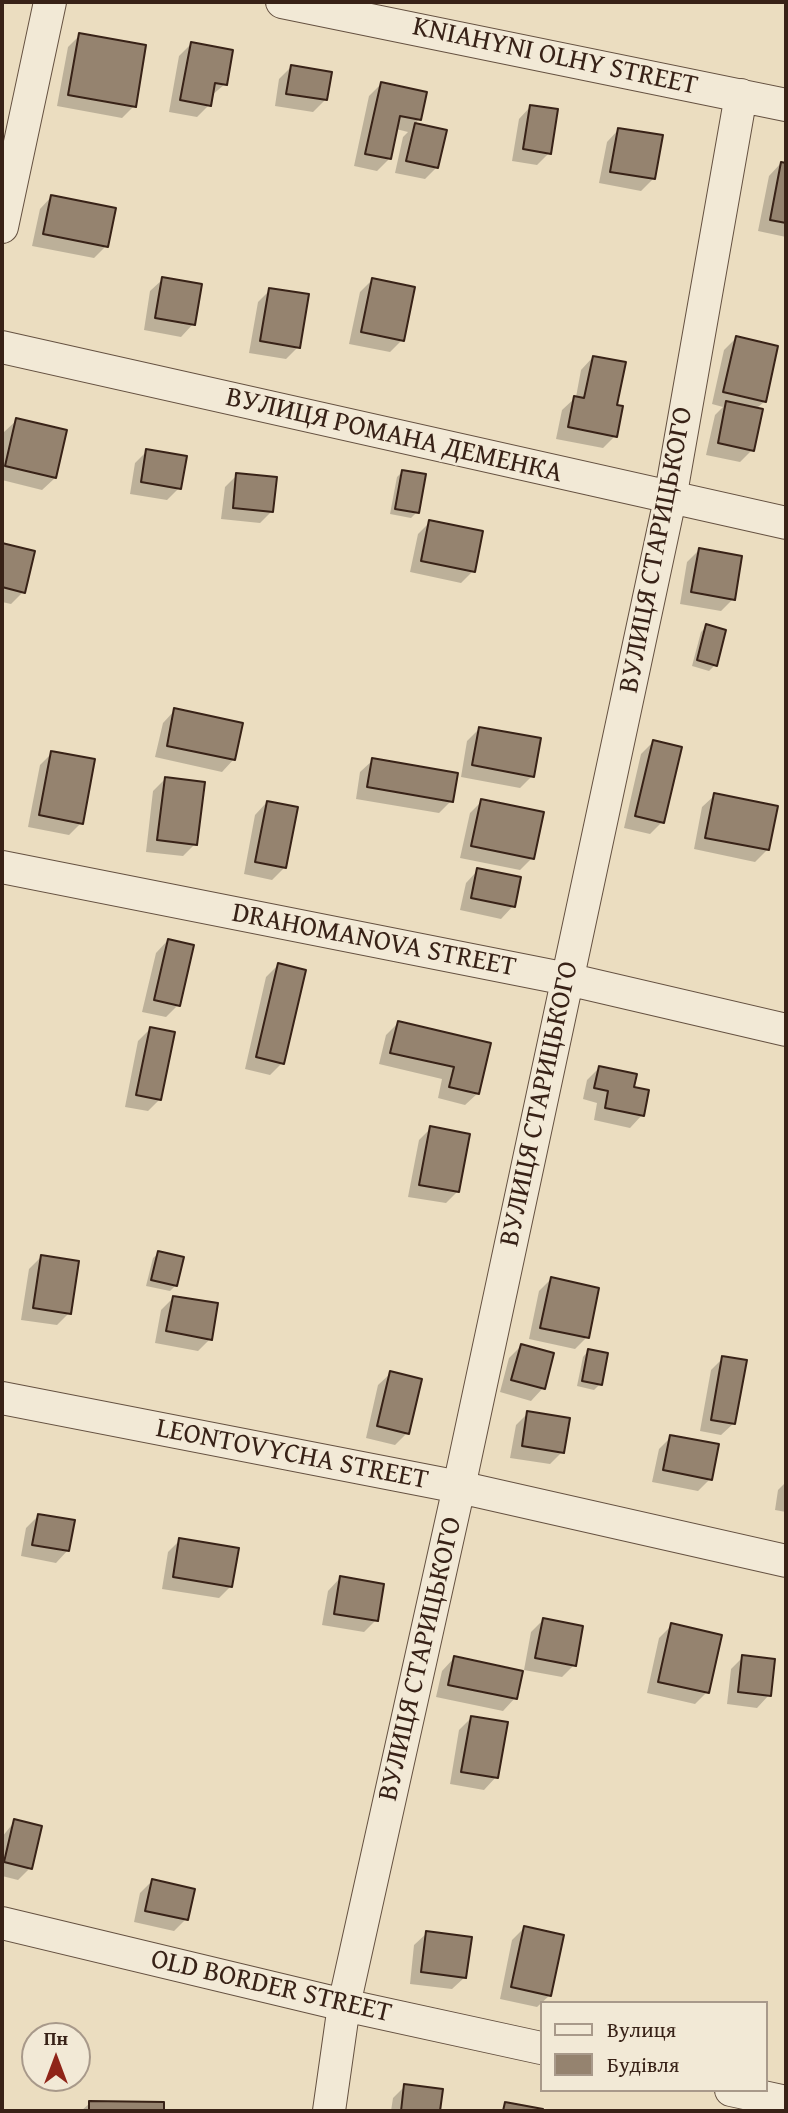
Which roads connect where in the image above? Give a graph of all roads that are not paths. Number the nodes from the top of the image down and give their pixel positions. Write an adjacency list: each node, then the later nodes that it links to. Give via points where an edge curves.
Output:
1 (50, 2): 5 (street)
2 (282, 2): 3 (street, KNIAHYNI OLHY STREET)
3 (741, 95): 4 (street, KNIAHYNI OLHY STREET); 7 (street, ВУЛИЦЯ СТАРИЦЬКОГО)
4 (786, 105)
5 (2, 227)
6 (2, 347): 7 (street, ВУЛИЦЯ РОМАНА ДЕМЕНКА)
7 (670, 499): 8 (street, ВУЛИЦЯ РОМАНА ДЕМЕНКА); 10 (street, ВУЛИЦЯ СТАРИЦЬКОГО)
8 (786, 523)
9 (2, 867): 10 (street, DRAHOMANOVA STREET)
10 (566, 979): 11 (street, DRAHOMANOVA STREET); 13 (street, ВУЛИЦЯ СТАРИЦЬКОГО)
11 (786, 1030)
12 (2, 1398): 13 (street, LEONTOVYCHA STREET)
13 (459, 1487): 14 (street, LEONTOVYCHA STREET); 16 (street, ВУЛИЦЯ СТАРИЦЬКОГО)
14 (786, 1561)
15 (2, 1923): 16 (street, OLD BORDER STREET)
16 (344, 2005): 17 (street, OLD BORDER STREET); 20 (street, ВУЛИЦЯ СТАРИЦЬКОГО)
17 (540, 2049)
18 (740, 2092): 19 (street)
19 (786, 2102)
20 (328, 2111)

